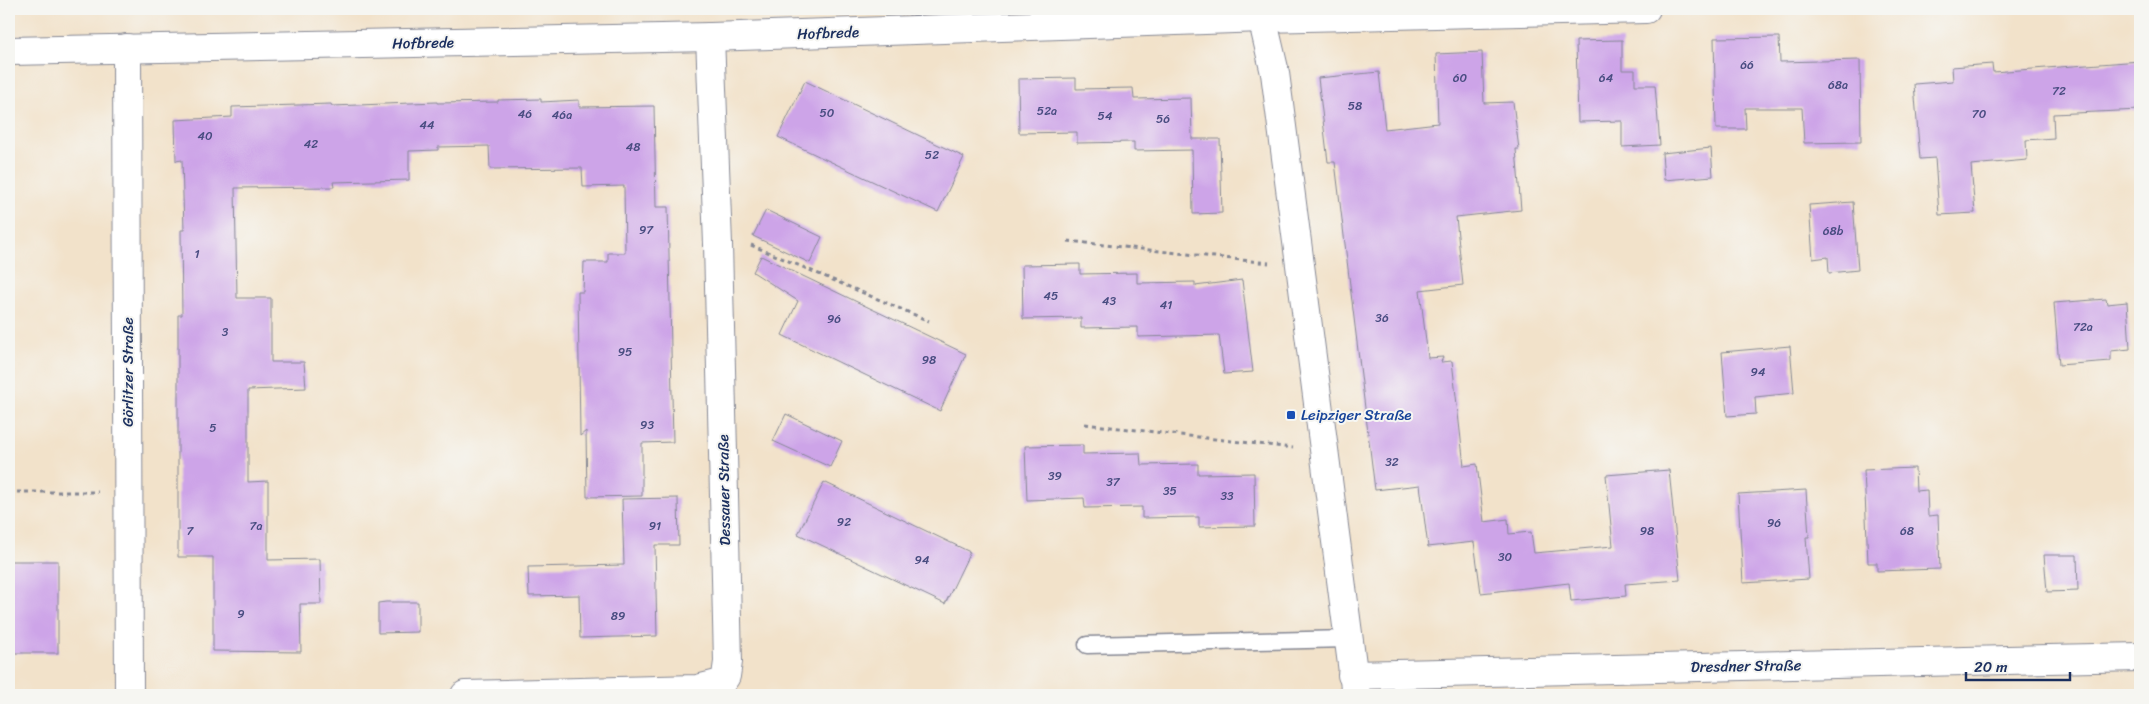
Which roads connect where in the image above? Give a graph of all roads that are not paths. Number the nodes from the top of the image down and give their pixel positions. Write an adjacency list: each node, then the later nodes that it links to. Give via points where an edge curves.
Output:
1 (1646, 9): 2 (street, Hofbrede)
2 (1261, 13): 3 (street, Hofbrede); 6 (street, via 1275,73)
3 (710, 37): 4 (street, Hofbrede); 11 (street, Dessauer Straße, via 718,244 726,676 721,683 697,689)
4 (127, 48): 5 (street, Hofbrede); 10 (street, Görlitzer Straße)
5 (9, 51)
6 (1348, 639): 7 (lane); 9 (street)
7 (1087, 645)
8 (2140, 657): 9 (street, Dresdner Straße)
9 (1354, 685)
10 (129, 695)
11 (464, 695)

